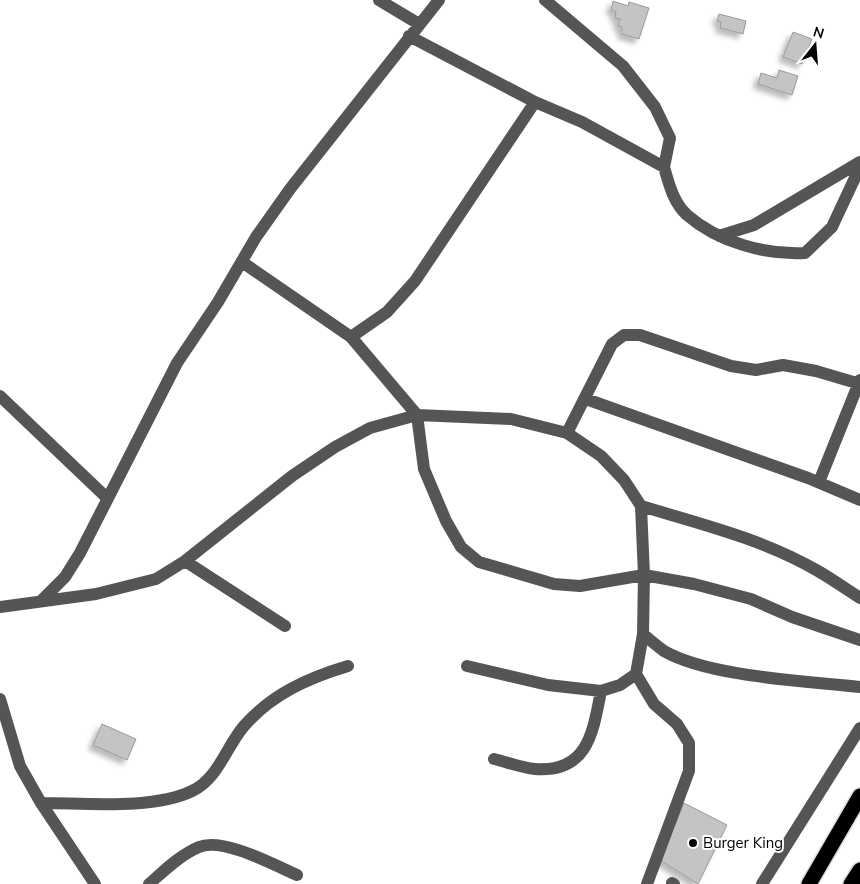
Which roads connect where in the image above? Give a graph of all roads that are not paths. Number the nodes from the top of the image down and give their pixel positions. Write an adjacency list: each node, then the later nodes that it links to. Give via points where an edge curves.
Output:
1 (379, 0): 4 (street)
2 (440, 0): 4 (street)
3 (545, 0): 8 (street, via 623,66 655,107 670,138)
4 (419, 24): 5 (street)
5 (409, 36): 6 (street); 11 (street, via 290,189)
6 (535, 102): 8 (street, via 582,122); 12 (street, via 415,281 387,312)
7 (860, 162): 10 (street, via 754,225)
8 (664, 167): 10 (street, via 670,191 686,214)
9 (860, 167): 10 (street, via 832,227 805,252 783,254)
10 (719, 236)
11 (242, 262): 12 (street); 19 (street, via 177,363)
12 (351, 336): 16 (street)
13 (860, 382): 15 (street, via 783,365 756,370 731,366 640,335 624,335 612,344); 18 (street)
14 (0, 396): 19 (street)
15 (586, 399): 17 (street); 18 (street)
16 (417, 415): 17 (street, via 512,419); 22 (street, via 370,428 335,447 279,485); 23 (street, via 424,469 461,547 479,562 554,584 580,586)
17 (567, 433): 21 (street, via 601,456 624,480)
18 (819, 482): 20 (street)
19 (107, 498): 25 (street, via 80,553 64,577)
20 (860, 500)
21 (641, 506): 23 (street); 24 (street, via 712,526 778,552 817,570)
22 (185, 561): 25 (street, via 156,579 96,594); 27 (street)
23 (644, 575): 28 (street); 29 (street, via 751,599)
24 (860, 598)
25 (41, 600): 26 (street)
26 (0, 607)
27 (286, 626)
28 (643, 634): 32 (street); 33 (street, via 664,651 688,661 725,670)
29 (860, 640)
30 (348, 666): 39 (street, via 313,677 270,700 243,727 211,777 193,791 152,803)
31 (467, 666): 34 (street, via 548,685)
32 (636, 674): 34 (street); 44 (street, via 654,704 677,724 689,744 690,771)
33 (860, 687)
34 (601, 692): 37 (street, via 594,727 583,753 560,768 534,769)
35 (1, 702): 39 (street, via 20,766)
36 (860, 728): 45 (street)
37 (494, 759)
38 (860, 796): 46 (highway)
39 (41, 803): 42 (street)
40 (860, 870): 47 (highway)
41 (298, 875): 43 (street, via 249,855 211,845 192,851)
42 (95, 884)
43 (149, 884)
44 (647, 884)
45 (762, 884)
46 (809, 884)
47 (852, 884)

